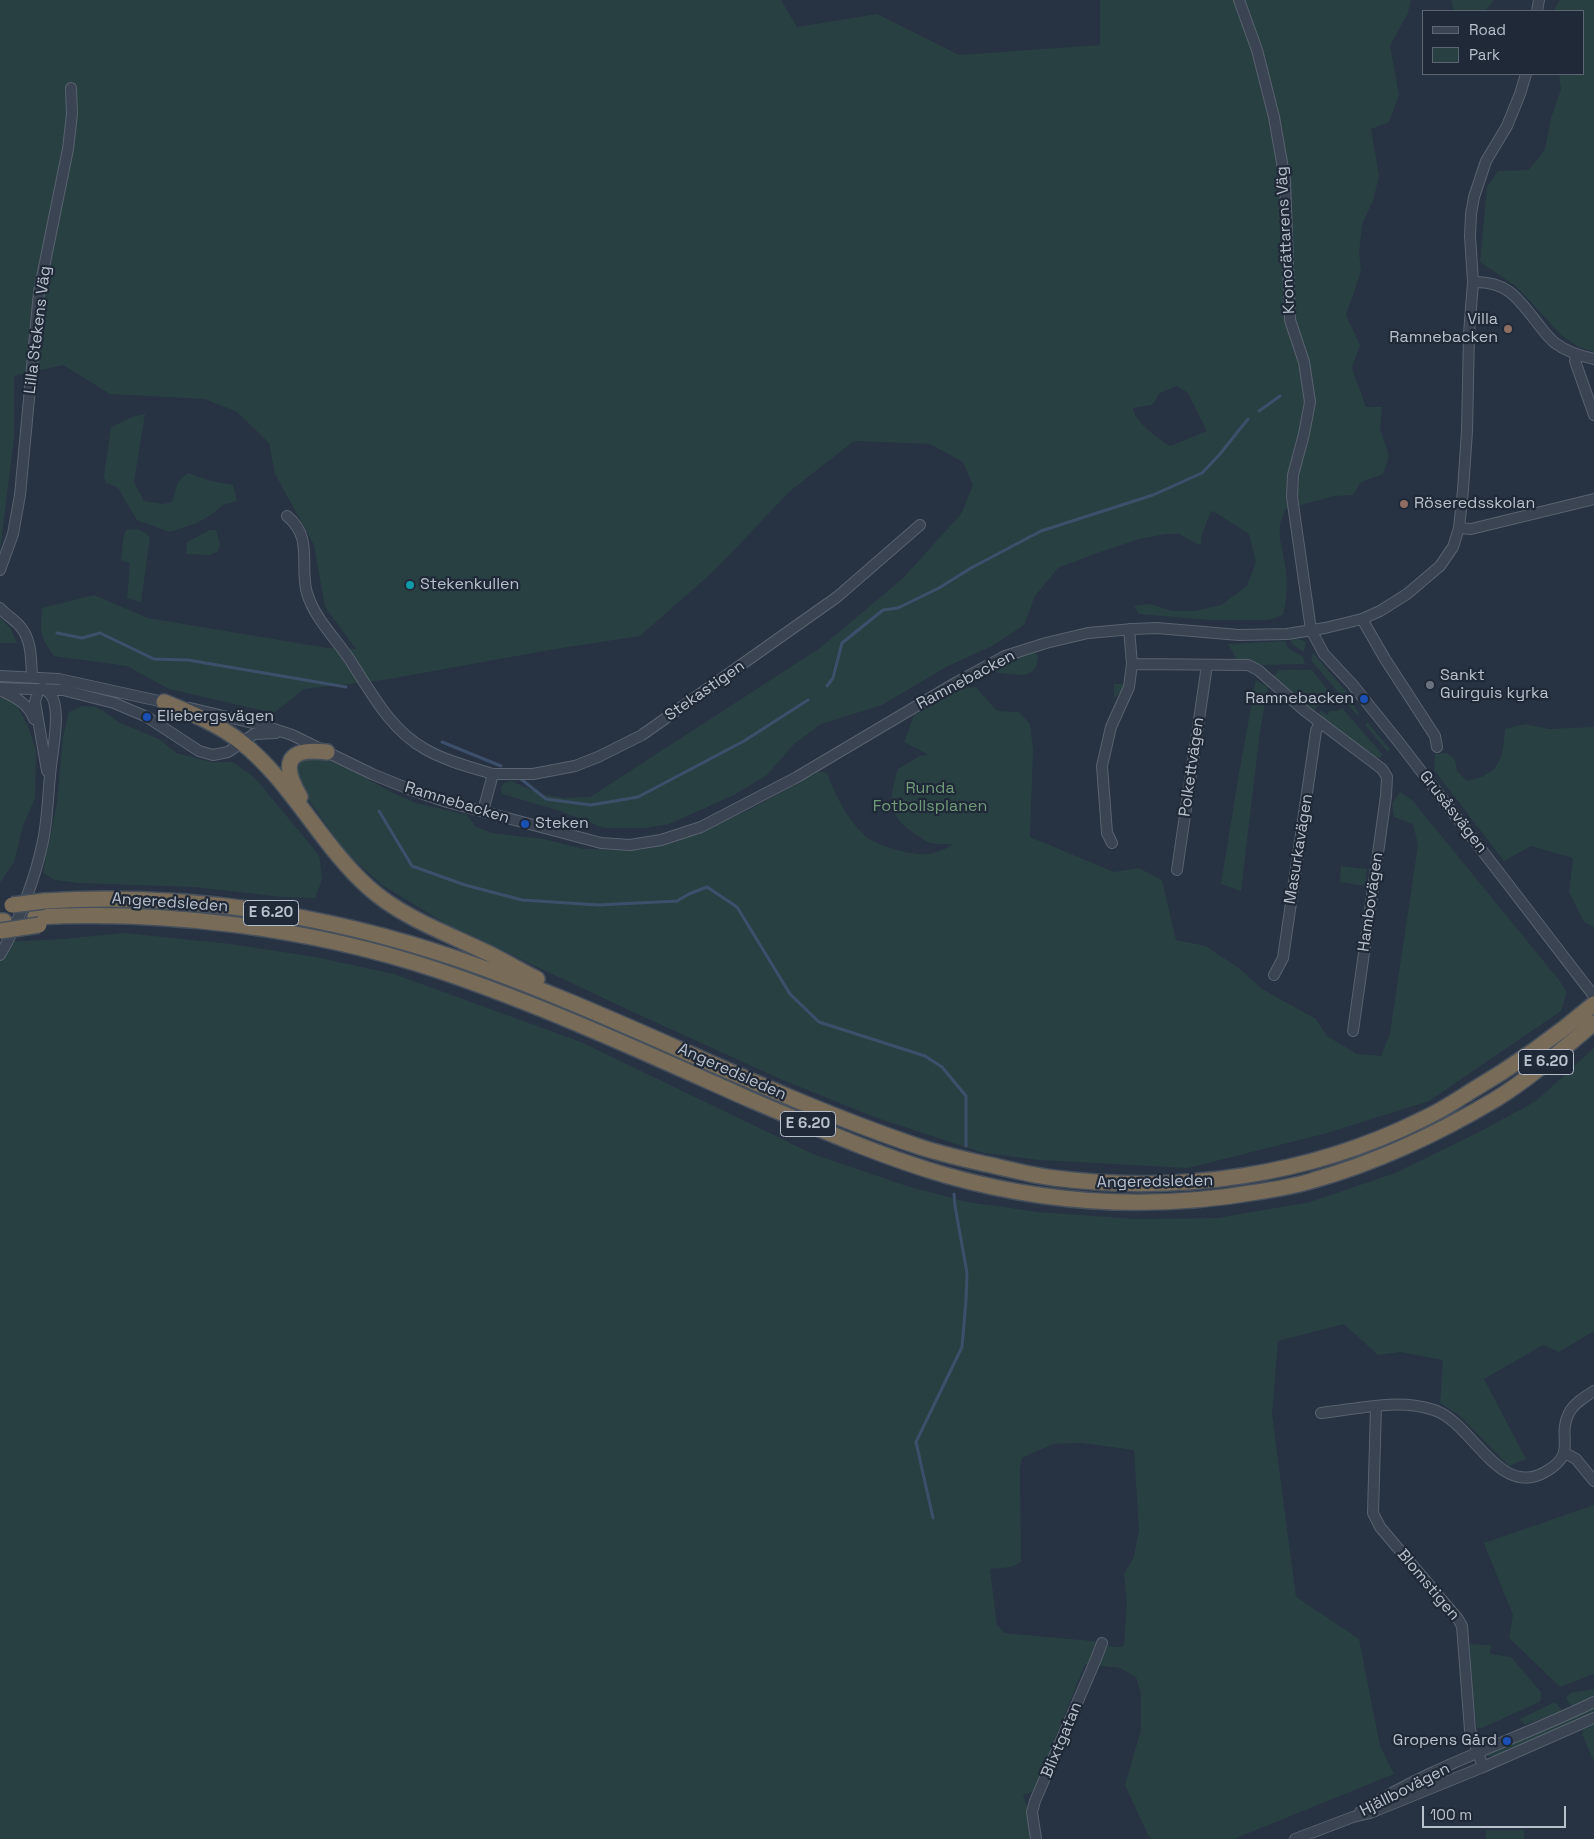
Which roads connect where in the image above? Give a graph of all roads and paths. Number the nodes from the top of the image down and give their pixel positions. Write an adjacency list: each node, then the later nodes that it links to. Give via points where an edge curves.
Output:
1 (1238, 0): 16 (street, Kronorättarens Väg, via 1274,117 1285,180 1290,320 1304,362 1310,402 1293,475 1292,497)
2 (1526, 75): 4 (street, Ramnebacken, via 1507,126 1486,161 1474,197 1470,236)
3 (72, 88): 12 (street, Lilla Stekens Väg, via 68,149 39,292 20,495 13,534)
4 (1473, 282): 5 (street, via 1488,282 1507,289 1553,342); 11 (street, Ramnebacken)
5 (1576, 355): 6 (street); 7 (street, via 1575,361)
6 (1594, 360)
7 (1594, 415)
8 (1594, 499): 11 (street, via 1471,528)
9 (286, 516): 30 (street, via 293,522 304,545 305,585 310,602 389,718 408,738 426,750)
10 (920, 525): 30 (street, Stekastigen, via 837,597 642,735 575,766 533,774)
11 (1459, 528): 14 (street, Ramnebacken, via 1454,547 1440,566 1407,594)
12 (0, 570)
13 (0, 608): 20 (street, via 24,632 31,653)
14 (1362, 619): 16 (street, Ramnebacken); 28 (street, via 1433,732)
15 (1129, 629): 16 (street, Ramnebacken, via 1264,636); 17 (street); 32 (street, Ramnebacken, via 1088,633 1005,656 752,802 662,840 630,845 601,843)
16 (1311, 630): 39 (street, Grusåsvägen, via 1324,654 1401,745)
17 (1132, 664): 18 (street); 34 (street, via 1129,687 1110,727 1102,766 1106,833)
18 (1207, 665): 24 (street, via 1248,666 1258,670); 35 (street, Polkettvägen)
19 (0, 676): 20 (street, Ramnebacken)
20 (32, 677): 21 (street); 23 (street, Ramnebacken, via 60,679)
21 (42, 688): 22 (street, Ramnebacken); 26 (street, Ramnebacken, via 98,698 129,709 206,754 228,752); 27 (street, via 35,702); 31 (street, via 50,693 55,707)
22 (0, 689): 27 (street, via 27,706)
23 (164, 702): 25 (street, Ramnebacken); 26 (highway, via 202,718)
24 (1320, 722): 38 (street, Masurkavägen, via 1316,731 1282,958); 43 (street, Hambovägen, via 1386,774 1386,796)
25 (292, 734): 26 (street, Ramnebacken, via 260,733); 29 (street, Ramnebacken)
26 (241, 742): 33 (highway, via 272,773)
27 (42, 743): 31 (street)
28 (1436, 747)
29 (327, 752): 32 (street, Ramnebacken, via 409,789); 33 (highway, via 302,751 290,763 292,781)
30 (493, 774): 32 (street)
31 (49, 784): 37 (street, via 43,843 11,936)
32 (483, 811)
33 (315, 825): 41 (highway, via 349,868 381,898)
34 (1112, 842)
35 (1177, 870)
36 (3, 917): 41 (highway, Angeredsleden / E 6.20, bridge, via 44,901 103,898 253,909 347,927 458,959); 42 (highway, Angeredsleden / E 6.20, bridge, via 37,921 122,916 166,918 268,930 347,946 434,969 588,1028 807,1124 899,1160 980,1184 1032,1194 1131,1204 1199,1200 1275,1189 1321,1178 1392,1153 1491,1102 1565,1047)
37 (0, 955)
38 (1274, 975)
39 (1594, 996)
40 (1594, 1004): 42 (highway, Angeredsleden / E 6.20)
41 (606, 1016): 42 (highway, Angeredsleden / E 6.20, via 804,1104 920,1147 1050,1178 1136,1184 1232,1178 1308,1163 1352,1149 1425,1119)
42 (1589, 1021)
43 (1353, 1031)
44 (1594, 1391): 47 (street, via 1569,1413)
45 (1376, 1407): 46 (street); 47 (street, via 1402,1404 1444,1414 1502,1470 1515,1477 1526,1478 1544,1472); 52 (street, Blomstigen, via 1373,1514 1380,1527 1462,1626 1469,1719)
46 (1321, 1413)
47 (1565, 1453): 48 (street, via 1576,1459)
48 (1594, 1481)
49 (1102, 1642): 55 (street, Blixtgatan, via 1035,1801 1032,1812)
50 (1594, 1702): 52 (street, Hjällbovägen)
51 (1594, 1718): 53 (street, Hjällbovägen)
52 (1478, 1754): 53 (street, Blomstigen); 54 (street, Hjällbovägen, via 1419,1779)
53 (1483, 1767): 54 (street, Hjällbovägen)
54 (1353, 1817): 56 (street, Hjällbovägen)
55 (1036, 1839)
56 (1294, 1839)

